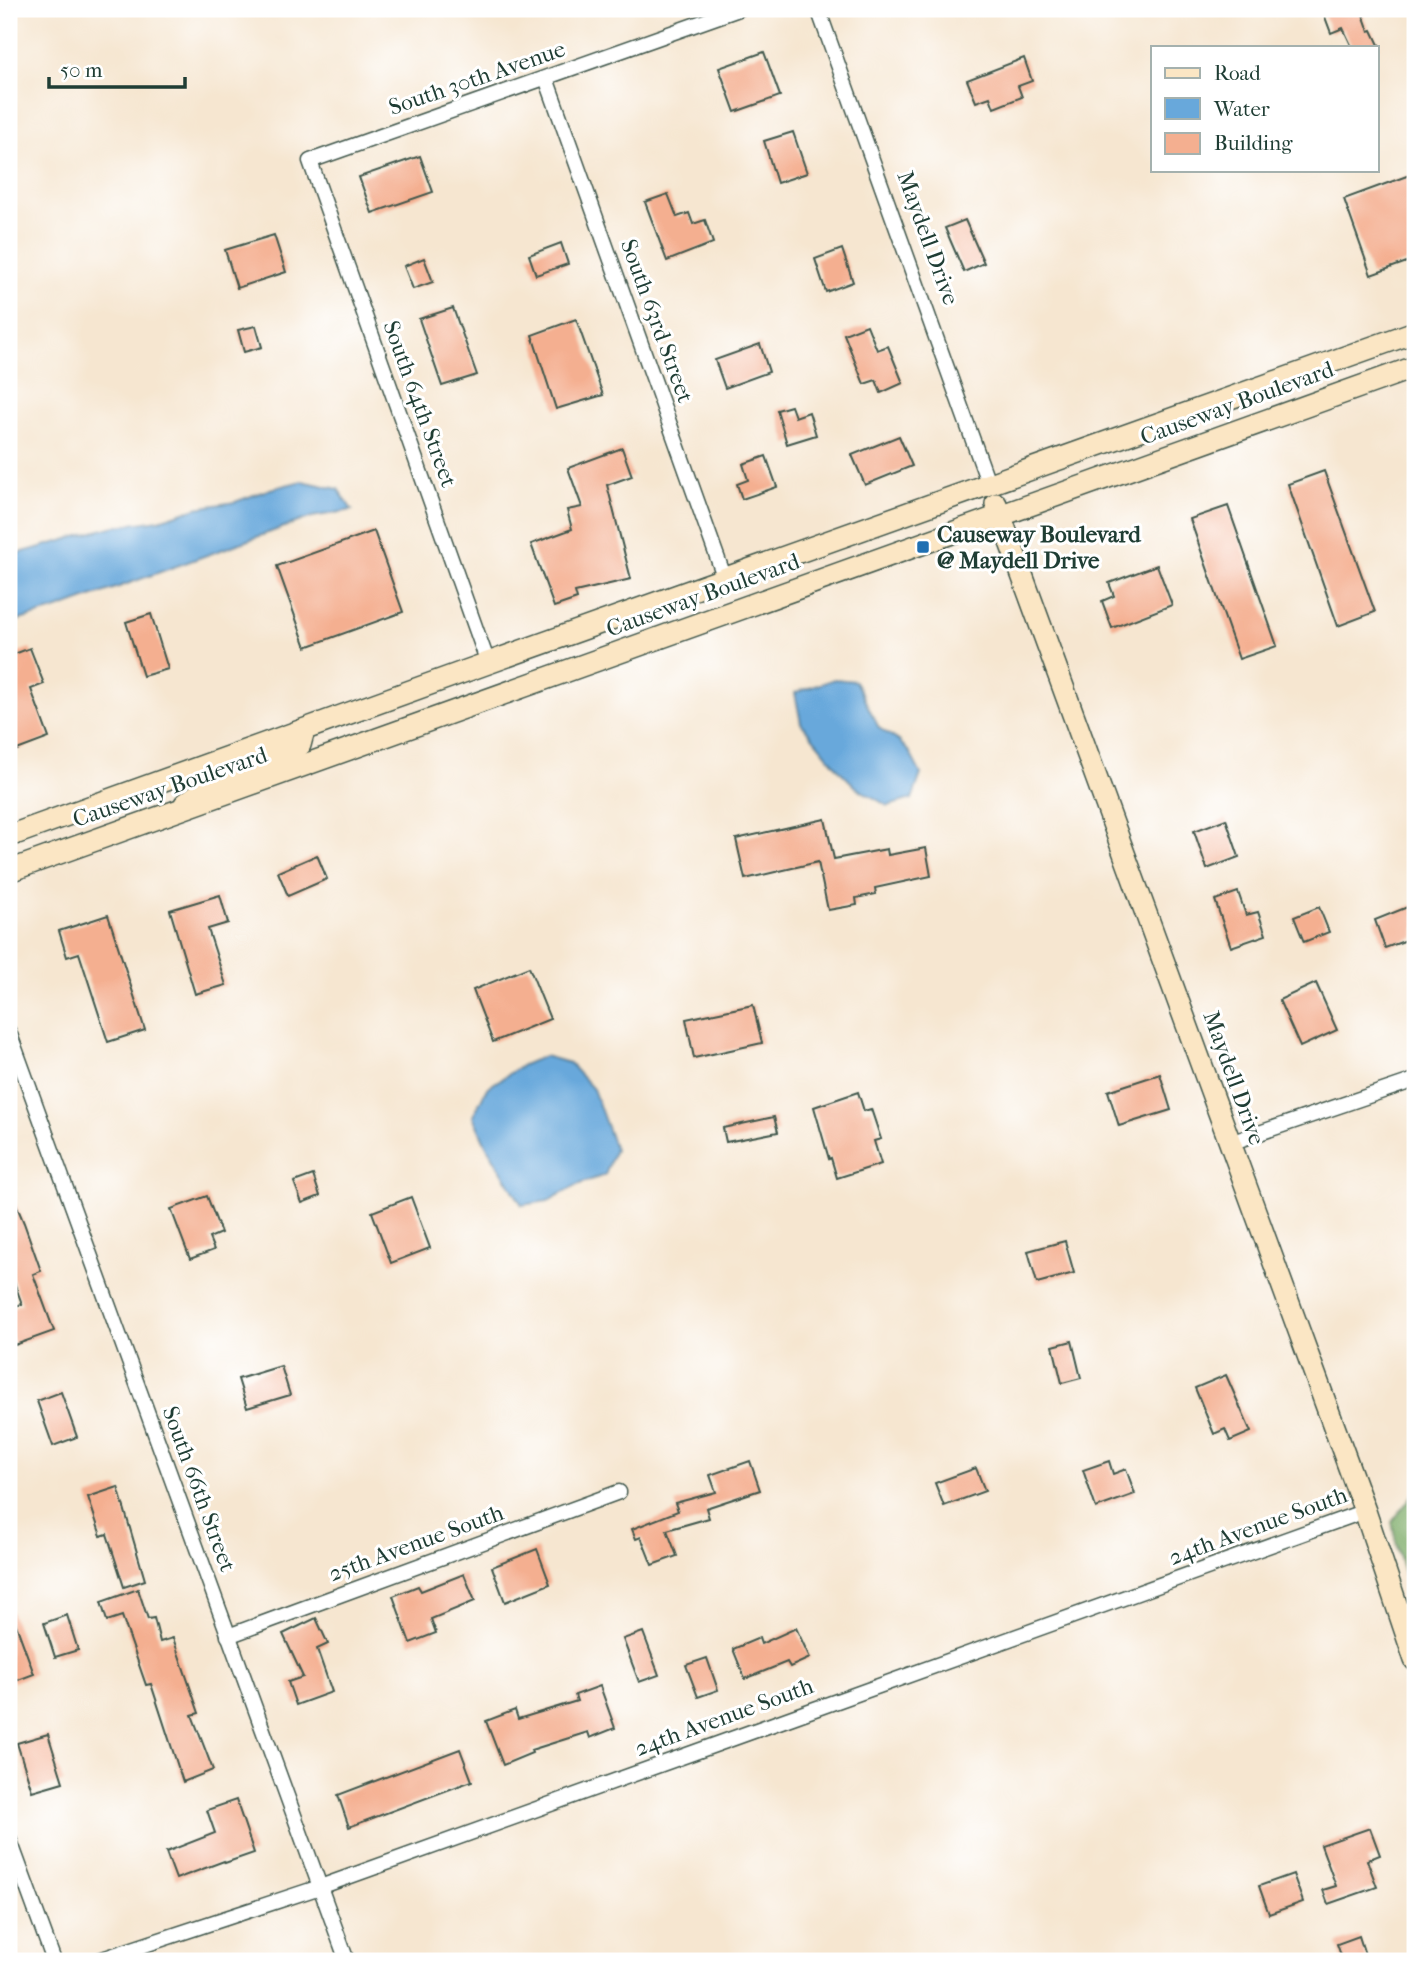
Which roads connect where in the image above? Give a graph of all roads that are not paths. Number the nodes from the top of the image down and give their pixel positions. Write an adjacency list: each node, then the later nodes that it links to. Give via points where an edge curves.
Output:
1 (739, 9): 3 (street, South 30th Avenue)
2 (818, 9): 7 (street, Maydell Drive)
3 (546, 78): 4 (street, South 30th Avenue); 9 (street, South 63rd Street)
4 (310, 161): 10 (street, South 64th Street)
5 (1415, 332): 7 (main road, Causeway Boulevard)
6 (1415, 367): 8 (main road, Causeway Boulevard)
7 (989, 485): 8 (main road, Maydell Drive); 9 (main road, Causeway Boulevard)
8 (1000, 515): 12 (main road, Causeway Boulevard); 17 (main road, Maydell Drive)
9 (725, 579): 10 (main road, Causeway Boulevard)
10 (488, 663): 11 (main road, Causeway Boulevard)
11 (304, 730): 12 (main road, via 300,745 287,755 213,782); 13 (main road, Causeway Boulevard)
12 (176, 813): 14 (main road, Causeway Boulevard)
13 (9, 836)
14 (9, 871)
15 (9, 1032): 20 (street, South 66th Street)
16 (1415, 1080): 17 (street)
17 (1230, 1143): 19 (main road, Maydell Drive)
18 (620, 1492): 20 (street, 25th Avenue South)
19 (1365, 1511): 21 (main road, Maydell Drive); 23 (street, 24th Avenue South)
20 (228, 1636): 23 (street, South 66th Street)
21 (1415, 1660)
22 (9, 1838): 24 (street)
23 (320, 1887): 25 (street, 24th Avenue South); 26 (street, South 66th Street)
24 (54, 1961)
25 (96, 1961)
26 (347, 1961)

